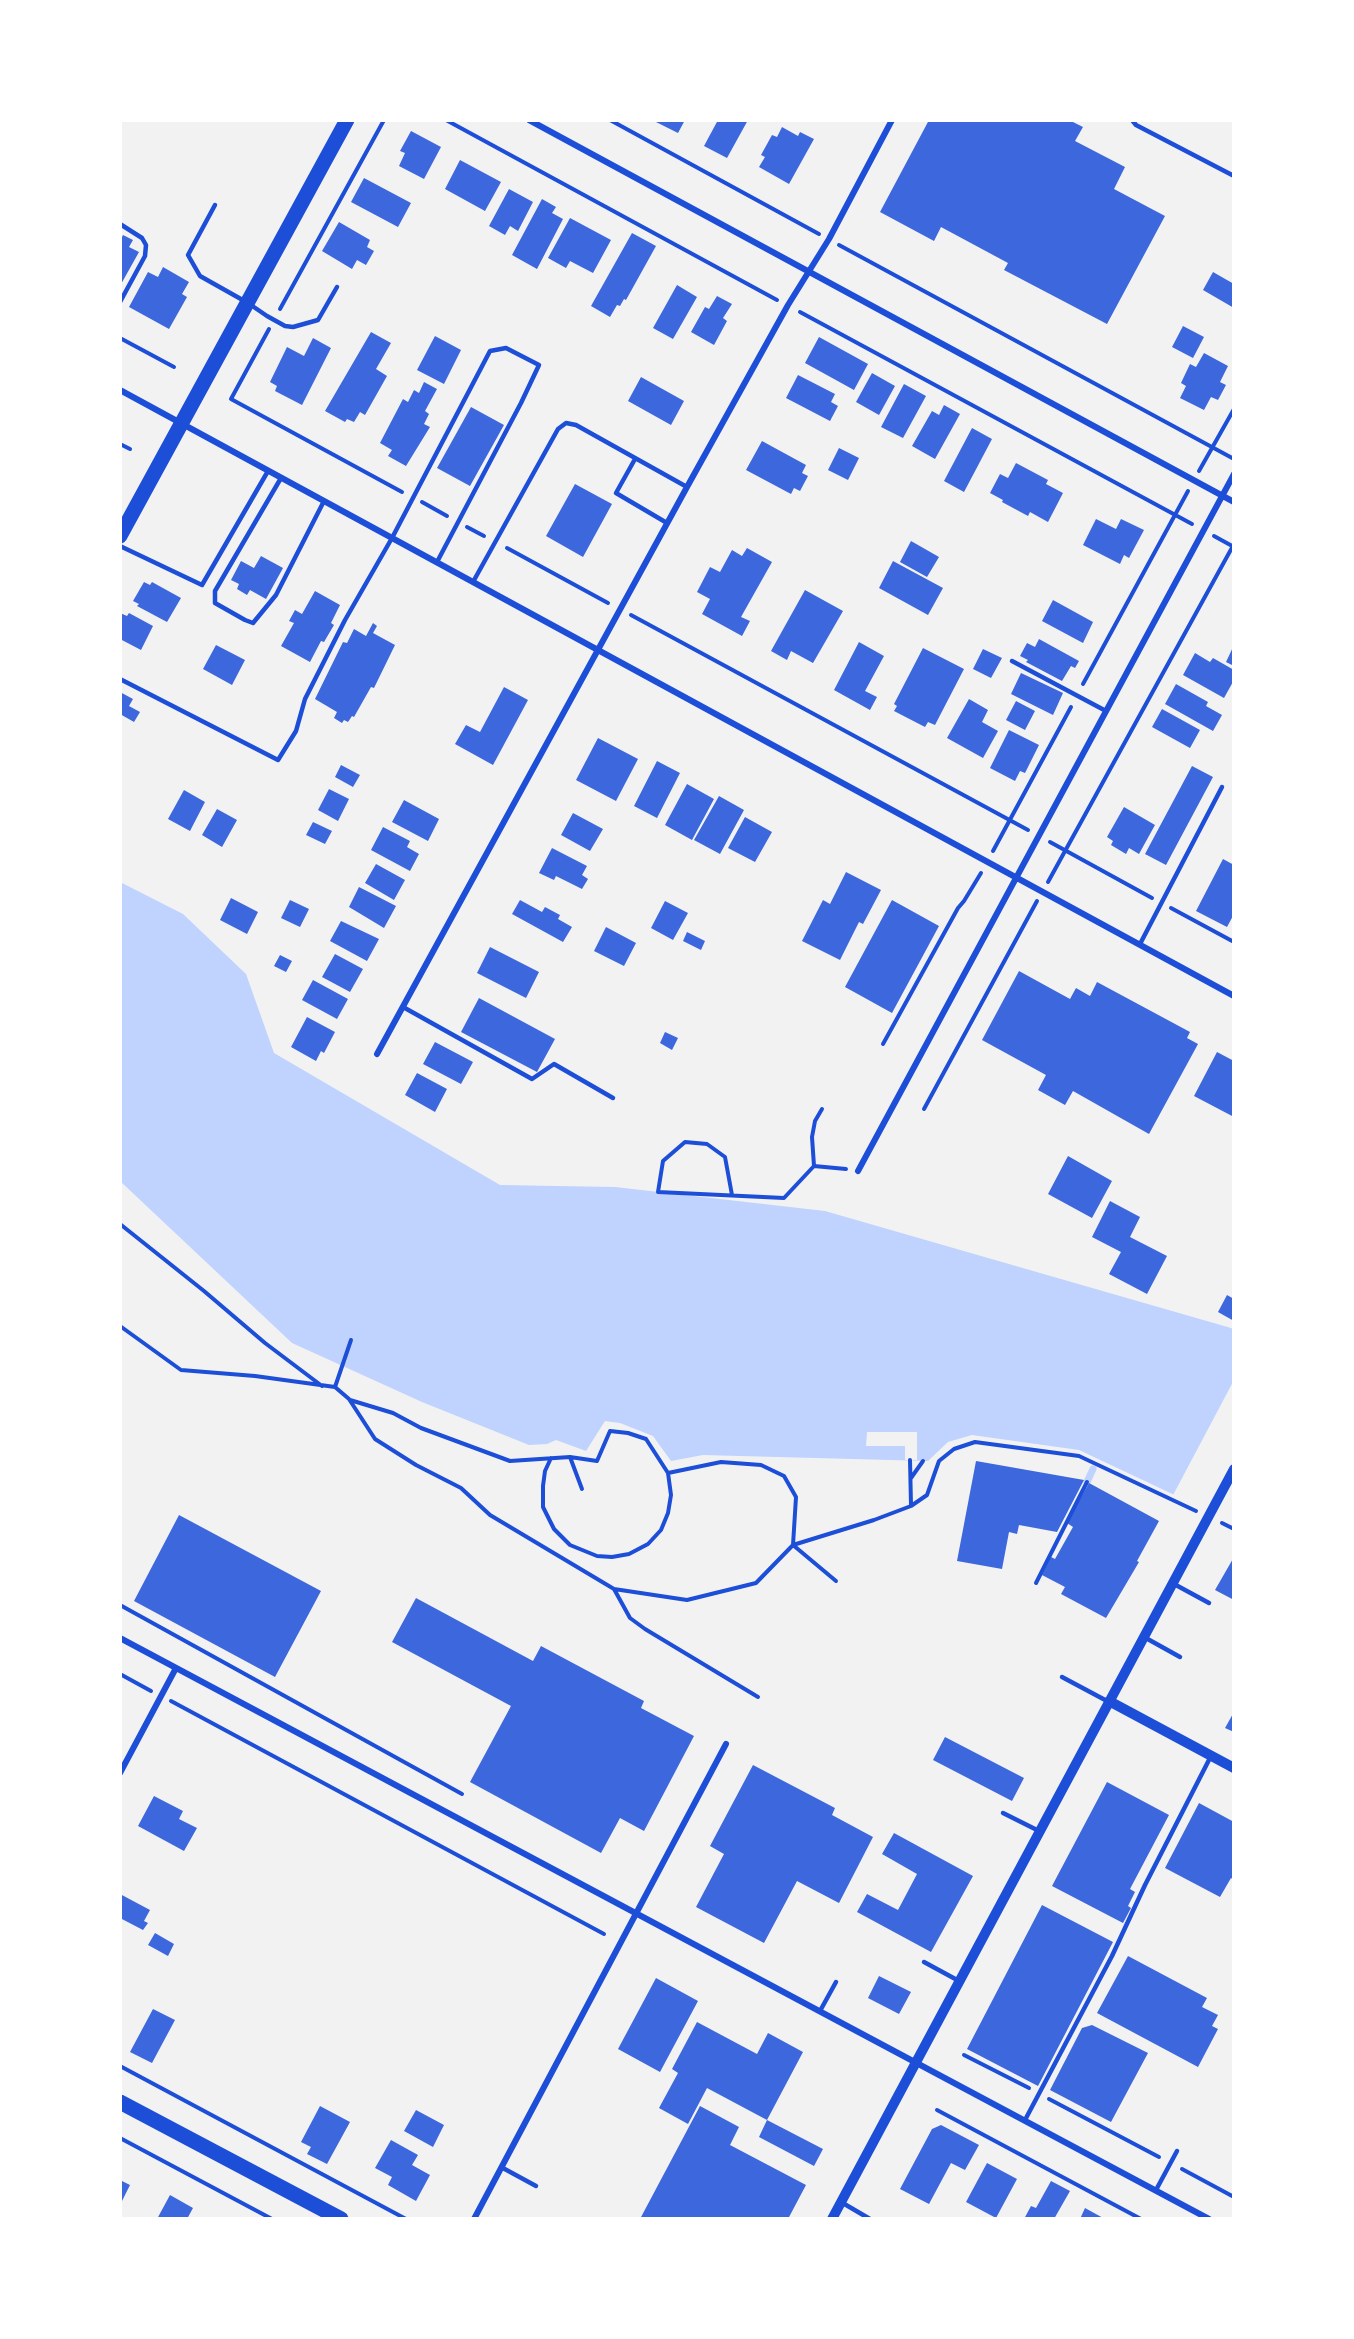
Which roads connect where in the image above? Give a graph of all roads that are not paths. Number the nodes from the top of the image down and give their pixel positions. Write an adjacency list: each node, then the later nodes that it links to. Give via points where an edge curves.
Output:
1 (346, 120): 11 (main road)
2 (529, 120): 8 (street)
3 (892, 120): 8 (street)
4 (1132, 120): 5 (lane)
5 (1234, 176)
6 (215, 205): 11 (lane, via 188,255 200,276)
7 (120, 224): 10 (lane, via 146,245 145,256)
8 (809, 270): 18 (street); 19 (street)
9 (337, 287): 11 (lane, via 318,320 293,327)
10 (120, 302)
11 (248, 303): 13 (main road)
12 (120, 390): 13 (street)
13 (182, 424): 15 (street); 23 (main road)
14 (635, 459): 18 (lane); 22 (lane, via 616,493); 27 (lane, via 576,425 566,423 558,429)
15 (268, 471): 17 (street); 25 (lane, via 202,585)
16 (1234, 474): 19 (street)
17 (281, 478): 20 (street); 20 (lane, via 215,591 215,603 245,620 254,623 276,595)
18 (687, 487): 22 (street)
19 (1222, 495): 21 (street); 31 (street)
20 (324, 501): 24 (street)
21 (1234, 502)
22 (668, 523): 28 (street)
23 (120, 536)
24 (392, 538): 26 (street); 26 (lane, via 490,351 506,348 538,365); 30 (lane, via 330,650 305,699 296,731 278,760)
25 (120, 546)
26 (437, 562): 27 (street)
27 (474, 582): 28 (street)
28 (598, 652): 33 (street); 36 (street)
29 (1012, 661): 31 (lane)
30 (120, 679)
31 (1106, 711): 33 (street)
32 (1222, 788): 34 (lane)
33 (1016, 877): 34 (street); 39 (street)
34 (1140, 944): 35 (street)
35 (1234, 996)
36 (402, 1007): 37 (street); 38 (lane, via 532,1079 554,1064)
37 (377, 1054)
38 (613, 1098)
39 (858, 1171)
40 (1234, 1469): 41 (street)
41 (1173, 1583): 42 (lane); 43 (street)
42 (1209, 1603)
43 (1144, 1637): 45 (lane); 48 (street)
44 (120, 1638): 46 (street)
45 (1180, 1657)
46 (176, 1668): 52 (street); 55 (street)
47 (1062, 1677): 48 (lane)
48 (1108, 1701): 50 (street); 54 (street)
49 (726, 1744): 55 (street)
50 (1211, 1756): 51 (street); 62 (lane)
51 (1234, 1768)
52 (120, 1773)
53 (1003, 1813): 54 (lane)
54 (1039, 1831): 57 (street)
55 (635, 1913): 59 (street); 64 (street)
56 (924, 1962): 57 (lane)
57 (959, 1981): 60 (street)
58 (836, 1982): 59 (lane)
59 (820, 2011): 60 (street)
60 (916, 2062): 62 (street); 67 (street)
61 (120, 2102): 68 (main road)
62 (1025, 2120): 66 (street)
63 (1177, 2151): 66 (lane)
64 (501, 2167): 65 (lane); 69 (street)
65 (536, 2186)
66 (1156, 2190): 72 (street)
67 (841, 2202): 70 (street); 71 (lane)
68 (341, 2219)
69 (474, 2219)
70 (832, 2219)
71 (870, 2219)
72 (1209, 2219)

